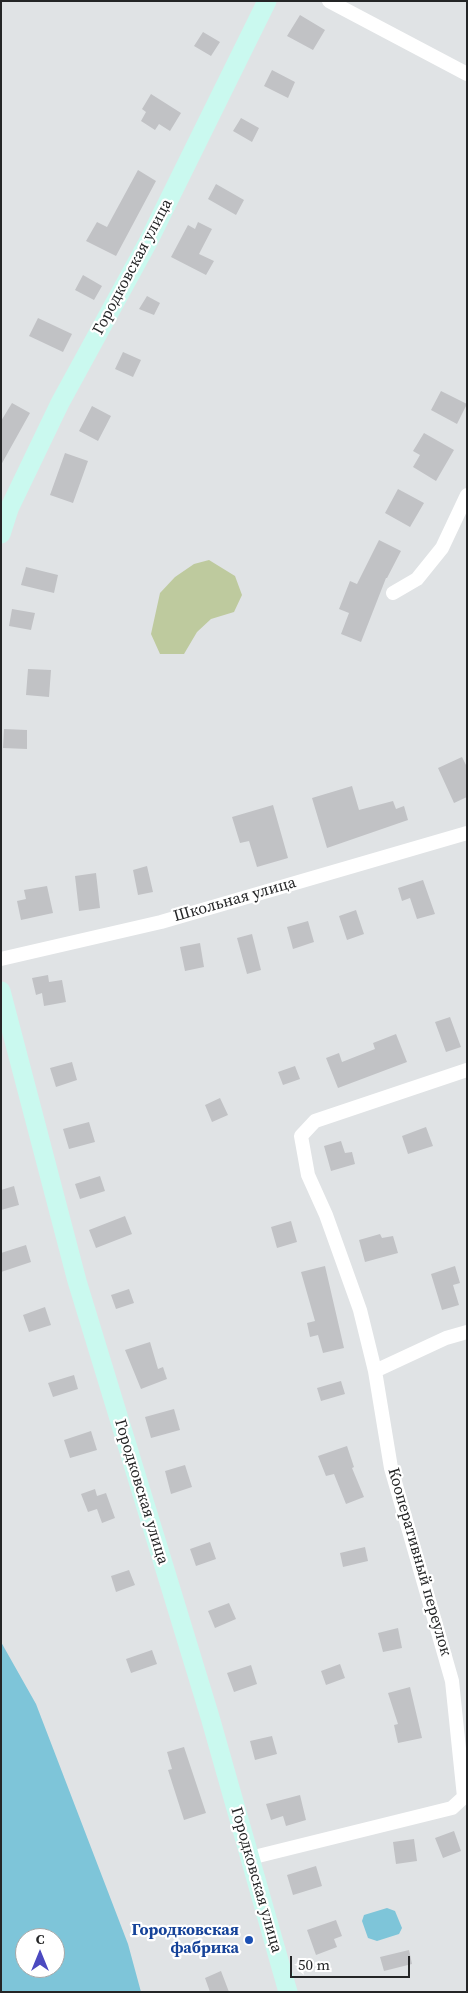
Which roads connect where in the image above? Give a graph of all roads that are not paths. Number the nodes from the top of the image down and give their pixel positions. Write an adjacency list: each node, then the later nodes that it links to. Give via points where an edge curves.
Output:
1 (267, 1): 5 (main road, Городковская улица, via 148,242 60,404 9,509)
2 (329, 1): 3 (street)
3 (467, 74)
4 (467, 495): 6 (street, via 442,548 417,579)
5 (1, 534)
6 (393, 593)
7 (467, 833): 8 (street, Школьная улица, via 161,922)
8 (1, 960)
9 (1, 991): 14 (main road, Городковская улица, via 77,1281)
10 (467, 1070): 12 (street, Кооперативный переулок, via 314,1121 301,1136 308,1175 360,1310)
11 (467, 1332): 12 (street, via 446,1338)
12 (375, 1371): 13 (street, Кооперативный переулок, via 391,1468 452,1681)
13 (465, 1801): 14 (street, Кооперативный переулок, via 452,1808)
14 (250, 1858): 15 (main road, Городковская улица)
15 (288, 1992)

